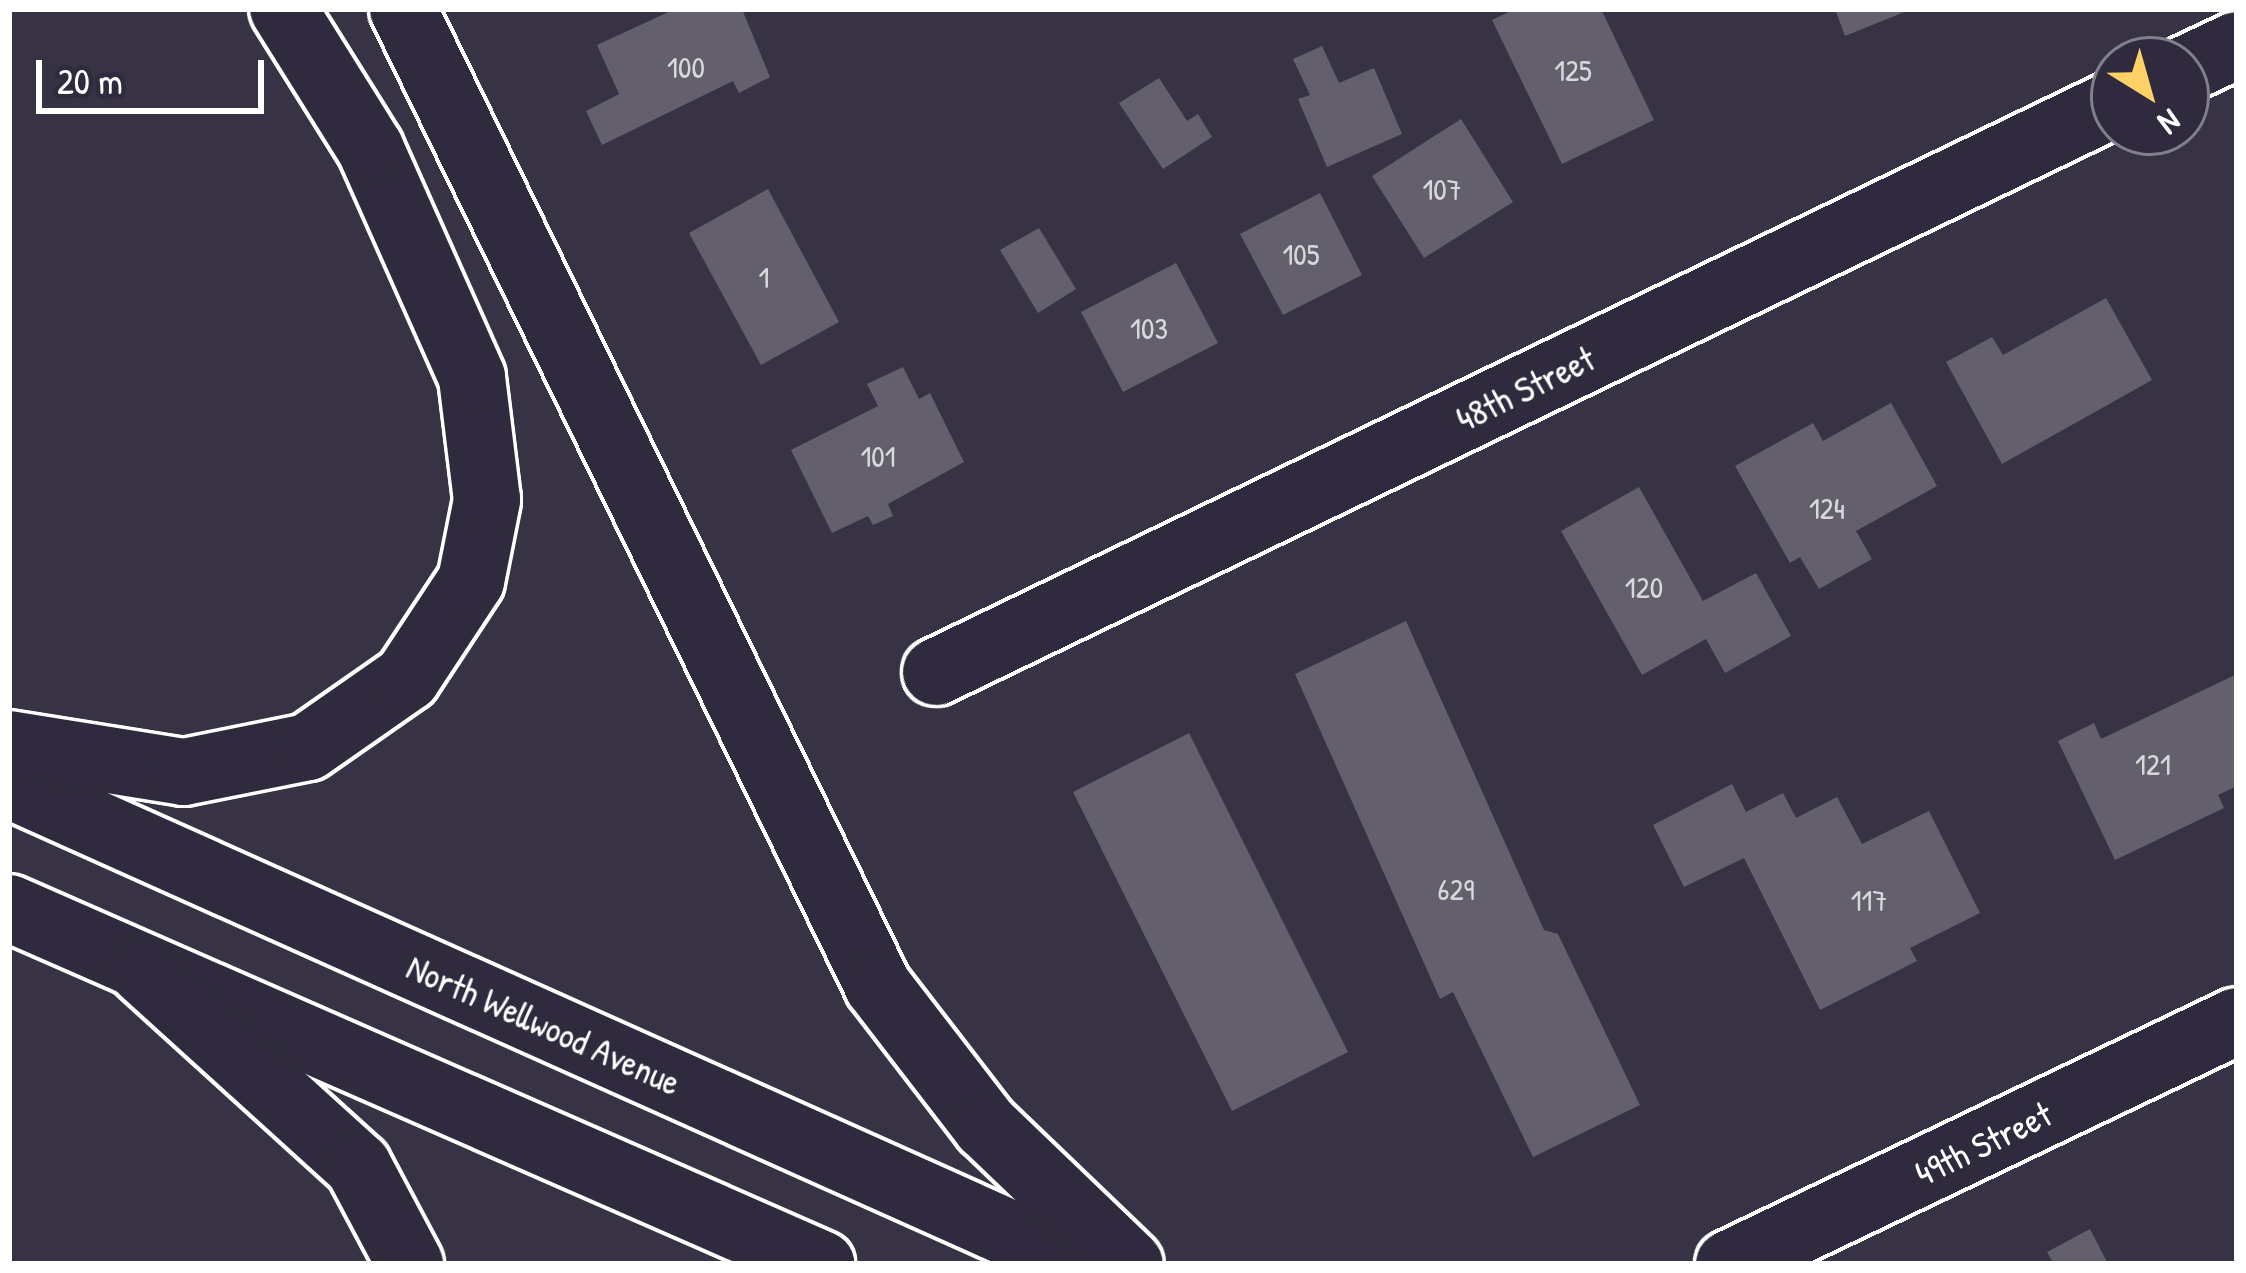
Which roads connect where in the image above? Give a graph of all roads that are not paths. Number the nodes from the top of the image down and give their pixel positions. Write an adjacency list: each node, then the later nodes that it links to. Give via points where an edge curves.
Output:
1 (283, 9): 7 (main road, via 370,148 472,377 487,500 471,581 407,678 308,747 184,772)
2 (404, 9): 15 (main road, via 878,986 986,1126)
3 (2237, 44): 4 (main road)
4 (2210, 57)
5 (2090, 116): 6 (main road, 48th Street)
6 (936, 672)
7 (9, 744)
8 (9, 784): 14 (main road, North Wellwood Avenue)
9 (9, 908): 10 (main road)
10 (143, 971): 12 (main road, via 358,1166); 13 (main road)
11 (2237, 1021): 16 (main road, 49th Street)
12 (410, 1264)
13 (821, 1264)
14 (1078, 1264)
15 (1130, 1264)
16 (1730, 1264)

